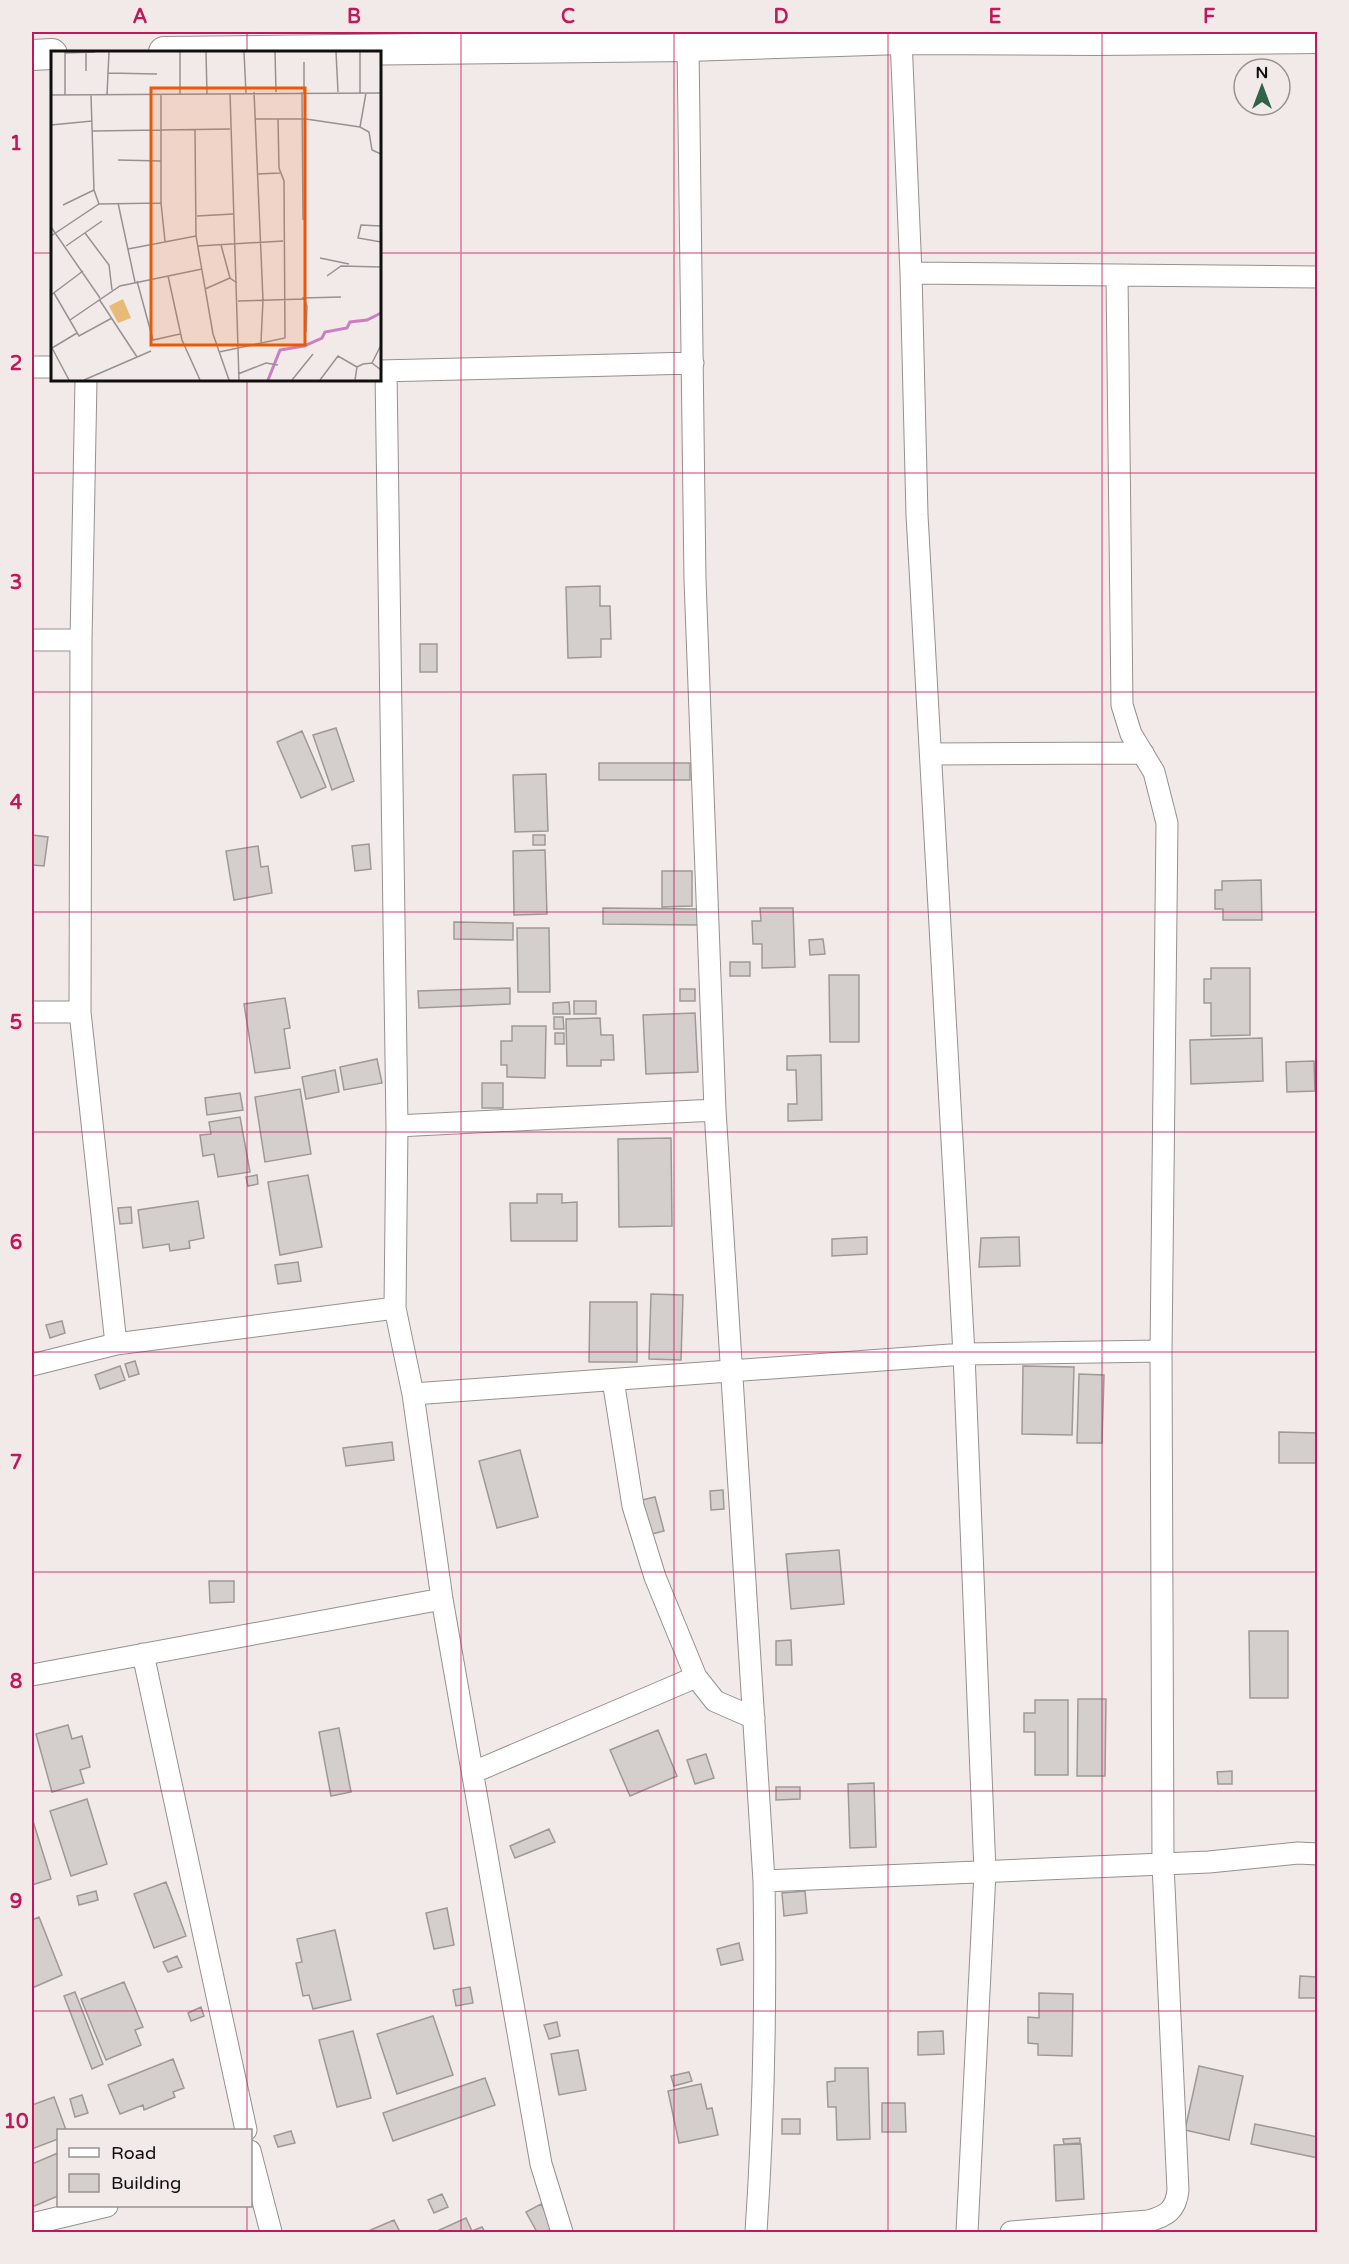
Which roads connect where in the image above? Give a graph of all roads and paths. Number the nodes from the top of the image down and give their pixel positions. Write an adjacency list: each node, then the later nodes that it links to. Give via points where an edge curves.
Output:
1 (1095, 36): 3 (street); 4 (street)
2 (835, 37): 4 (street); 7 (street)
3 (1317, 38)
4 (901, 39): 11 (street)
5 (492, 40): 6 (street); 7 (street)
6 (256, 41): 8 (street)
7 (688, 46): 14 (street)
8 (172, 51)
9 (51, 54): 10 (street)
10 (32, 55)
11 (911, 273): 12 (street); 22 (street, via 916,515)
12 (1117, 275): 13 (street); 21 (street, via 1122,705 1131,734)
13 (1317, 277)
14 (693, 363): 17 (street); 25 (street, via 695,580)
15 (32, 367): 16 (street)
16 (51, 367)
17 (383, 371): 26 (street)
18 (86, 381): 20 (street)
19 (32, 640): 20 (street)
20 (81, 640): 24 (street)
21 (1143, 753): 22 (street); 29 (street, via 1154,771 1167,823)
22 (931, 754): 30 (street)
23 (32, 1012): 24 (street)
24 (80, 1012): 28 (street)
25 (715, 1110): 26 (street); 32 (street)
26 (398, 1126): 27 (street)
27 (394, 1308): 28 (street); 34 (street)
28 (116, 1344): 31 (street)
29 (1161, 1351): 30 (street); 42 (street)
30 (964, 1354): 32 (street); 43 (street)
31 (32, 1365)
32 (732, 1371): 33 (street); 39 (street)
33 (613, 1380): 34 (street); 38 (street, via 633,1506 655,1577)
34 (412, 1394): 35 (street)
35 (442, 1599): 36 (street); 40 (street)
36 (143, 1654): 37 (street); 45 (street)
37 (32, 1675)
38 (696, 1677): 39 (street, via 715,1701); 40 (street)
39 (754, 1718): 44 (street)
40 (474, 1773): 50 (street, via 541,2164)
41 (1317, 1854): 42 (street)
42 (1163, 1864): 43 (street); 53 (street, via 1177,2202 1162,2217 1148,2221)
43 (985, 1872): 44 (street); 52 (street)
44 (764, 1881): 51 (street, via 765,2014)
45 (246, 2129)
46 (252, 2162): 49 (street)
47 (100, 2207): 48 (street)
48 (32, 2224)
49 (271, 2232)
50 (562, 2232)
51 (756, 2232)
52 (967, 2232)
53 (1011, 2232)

